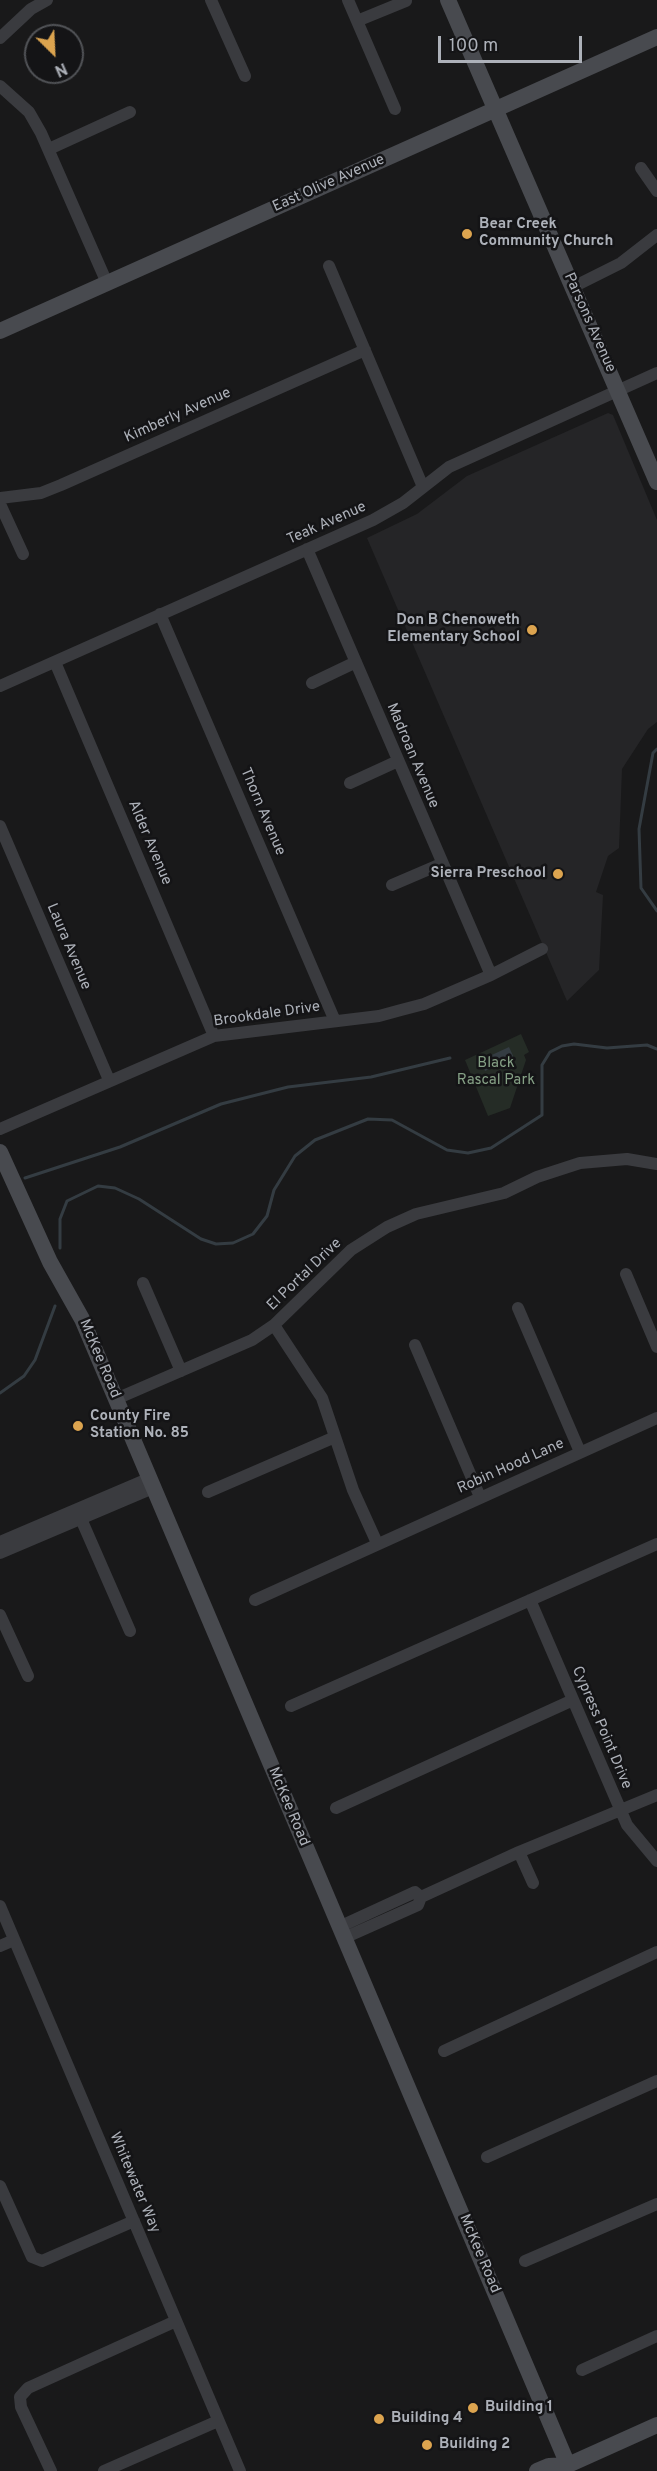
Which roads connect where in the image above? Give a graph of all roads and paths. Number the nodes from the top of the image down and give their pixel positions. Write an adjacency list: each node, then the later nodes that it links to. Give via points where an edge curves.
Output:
1 (47, 0): 8 (street, via 31,9)
2 (211, 0): 9 (street)
3 (348, 0): 6 (street)
4 (448, 0): 13 (street, Parsons Avenue)
5 (406, 1): 6 (street)
6 (357, 21): 11 (street)
7 (657, 37): 13 (street, East Olive Avenue)
8 (0, 38)
9 (245, 76)
10 (0, 86): 14 (street, via 29,112)
11 (395, 108)
12 (130, 111): 14 (street)
13 (494, 111): 19 (street, East Olive Avenue); 20 (street, Parsons Avenue)
14 (49, 149): 19 (street)
15 (641, 168): 16 (street)
16 (657, 191)
17 (657, 235): 20 (street, via 621,263)
18 (329, 266): 22 (street)
19 (107, 283): 21 (street, East Olive Avenue)
20 (573, 287): 24 (street, Parsons Avenue)
21 (0, 331)
22 (365, 350): 26 (street); 27 (street, Kimberly Avenue, via 61,485 41,493)
23 (657, 373): 24 (street, Teak Avenue)
24 (618, 391): 25 (street, Parsons Avenue); 26 (street, Teak Avenue, via 449,467)
25 (657, 482)
26 (423, 487): 29 (street, Teak Avenue, via 373,520)
27 (0, 498)
28 (0, 504): 30 (street)
29 (307, 549): 31 (street, Teak Avenue); 33 (street, Madroan Avenue)
30 (23, 554)
31 (160, 614): 32 (street, Teak Avenue); 43 (street, Thorn Avenue)
32 (55, 662): 35 (street, Teak Avenue); 44 (street, Alder Avenue)
33 (356, 662): 34 (street); 36 (street, Madroan Avenue)
34 (312, 683)
35 (0, 686)
36 (398, 761): 37 (street); 39 (street, Madroan Avenue)
37 (350, 783)
38 (0, 826): 45 (street, Laura Avenue)
39 (441, 864): 40 (street); 42 (street, Madroan Avenue)
40 (392, 885)
41 (542, 949): 42 (street, Brookdale Drive)
42 (491, 975): 43 (street, Brookdale Drive, via 424,1004 379,1016)
43 (335, 1021): 44 (street, Brookdale Drive)
44 (214, 1036): 45 (street, Brookdale Drive)
45 (109, 1080): 46 (street, Brookdale Drive)
46 (0, 1129)
47 (0, 1152): 56 (street, McKee Road, via 37,1236 82,1319)
48 (657, 1164): 52 (street, El Portal Drive, via 627,1159 580,1163 504,1193 416,1214 351,1250)
49 (626, 1274): 54 (street)
50 (142, 1282): 55 (street)
51 (518, 1308): 59 (street)
52 (274, 1325): 55 (street, El Portal Drive, via 238,1347); 58 (street, via 322,1398)
53 (415, 1345): 62 (street)
54 (657, 1347)
55 (181, 1371): 56 (street, El Portal Drive)
56 (116, 1399): 60 (street, McKee Road)
57 (657, 1418): 59 (street, Robin Hood Lane)
58 (335, 1437): 61 (street); 65 (street)
59 (580, 1452): 62 (street, Robin Hood Lane)
60 (151, 1483): 63 (street); 82 (street, McKee Road)
61 (208, 1492)
62 (480, 1497): 65 (street, Robin Hood Lane)
63 (79, 1514): 64 (street); 67 (street); 71 (street)
64 (0, 1542)
65 (377, 1543): 68 (street, Robin Hood Lane)
66 (657, 1544): 69 (street)
67 (0, 1553)
68 (255, 1600)
69 (531, 1600): 73 (street, Cypress Point Drive); 74 (street)
70 (0, 1615): 72 (street)
71 (130, 1631)
72 (28, 1676)
73 (573, 1700): 76 (street); 77 (street, Cypress Point Drive)
74 (291, 1706)
75 (657, 1795): 77 (street)
76 (336, 1808)
77 (621, 1811): 78 (street); 79 (street, Cypress Point Drive, via 627,1825)
78 (519, 1852): 80 (street); 82 (street, via 421,1897 415,1892)
79 (657, 1861)
80 (533, 1882)
81 (0, 1906): 83 (street, Whitewater Way)
82 (341, 1932): 98 (street, McKee Road)
83 (15, 1940): 84 (street); 91 (street, Whitewater Way)
84 (0, 1946)
85 (657, 1952): 86 (street)
86 (444, 2051)
87 (657, 2081): 88 (street)
88 (487, 2157)
89 (0, 2186): 91 (street, via 32,2257 42,2261)
90 (657, 2204): 92 (street)
91 (134, 2222): 93 (street, Whitewater Way)
92 (525, 2261)
93 (176, 2321): 96 (street, Whitewater Way); 99 (street, via 28,2388 20,2397)
94 (657, 2336): 95 (street)
95 (582, 2370)
96 (218, 2421): 100 (street); 101 (street, Whitewater Way)
97 (657, 2425): 98 (street)
98 (566, 2468): 102 (street, via 549,2466)
99 (51, 2471)
100 (104, 2471)
101 (240, 2471)
102 (537, 2471)

